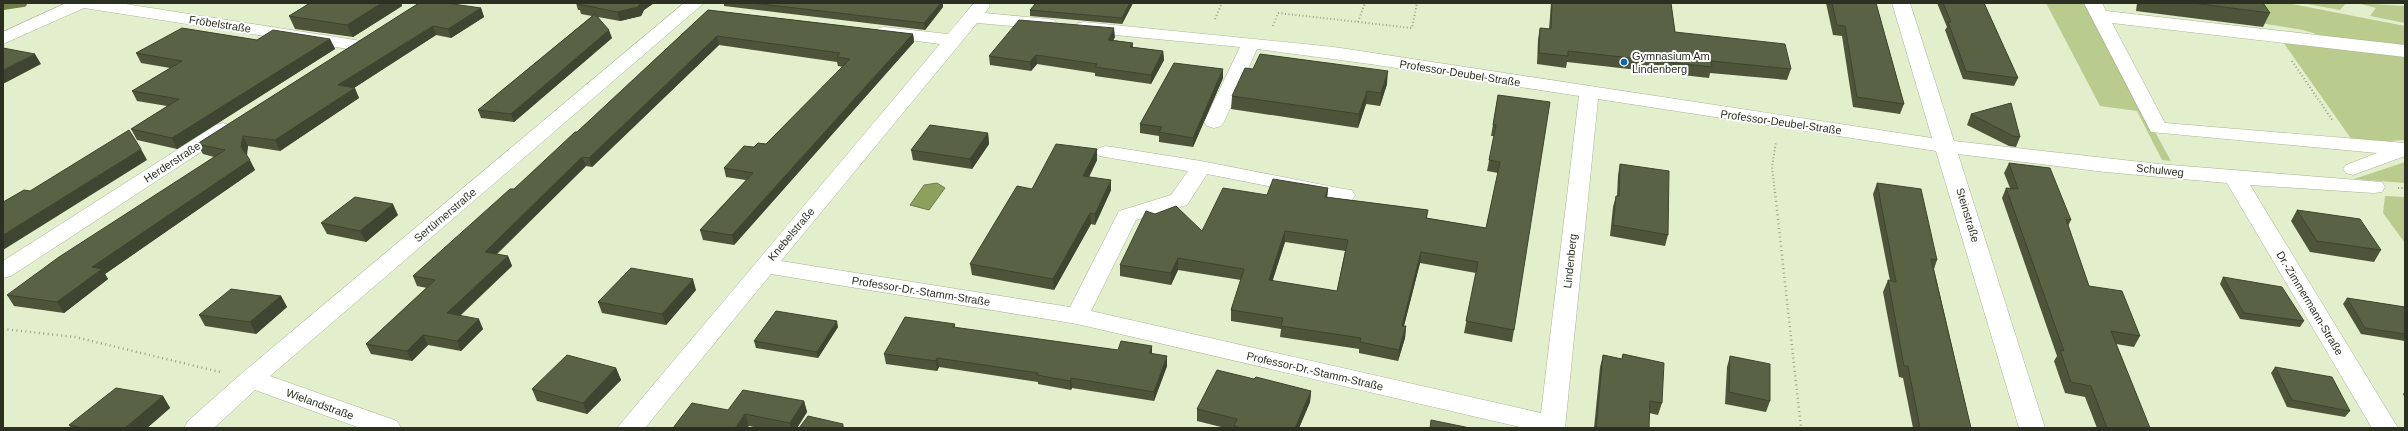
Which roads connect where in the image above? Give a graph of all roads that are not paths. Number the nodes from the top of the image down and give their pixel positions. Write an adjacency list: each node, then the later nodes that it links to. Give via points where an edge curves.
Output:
1 (80, 3): 10 (street)
2 (85, 3): 14 (street, Fröbelstraße, via 361,41)
3 (984, 3): 8 (street, Knebelstraße)
4 (1901, 3): 18 (street, Steinstraße)
5 (691, 6): 7 (street); 29 (street, Sertürnerstraße)
6 (2096, 10): 13 (street, via 2276,37); 19 (street, via 2158,128)
7 (711, 12)
8 (972, 17): 11 (street, Knebelstraße); 12 (street, Professor-Deubel-Straße)
9 (866, 30): 11 (street)
10 (3, 39)
11 (952, 40): 26 (street, Knebelstraße)
12 (1251, 43): 15 (street, Professor-Deubel-Straße, via 1370,58); 17 (street)
13 (2405, 51)
14 (328, 62)
15 (1589, 94): 18 (street, Professor-Deubel-Straße); 30 (street, Lindenberg)
16 (242, 117): 27 (street, Herderstraße)
17 (1214, 122)
18 (1947, 147): 23 (street, Schulweg); 34 (street, Steinstraße)
19 (2405, 149): 22 (street)
20 (1106, 152): 21 (street)
21 (1202, 167): 25 (street); 28 (street, via 1179,200 1127,216)
22 (2353, 169)
23 (2236, 178): 24 (street, Schulweg); 35 (street, Dr.-Zimmermann-Straße)
24 (2374, 186)
25 (1344, 195)
26 (764, 266): 28 (street, Professor-Dr.-Stamm-Straße); 33 (street, Knebelstraße)
27 (3, 271)
28 (1078, 316): 30 (street, Professor-Dr.-Stamm-Straße)
29 (251, 379): 31 (street, Sertürnerstraße); 32 (street, Wielandstraße)
30 (1552, 426)
31 (197, 428)
32 (388, 428)
33 (630, 428)
34 (2032, 428)
35 (2385, 428)

